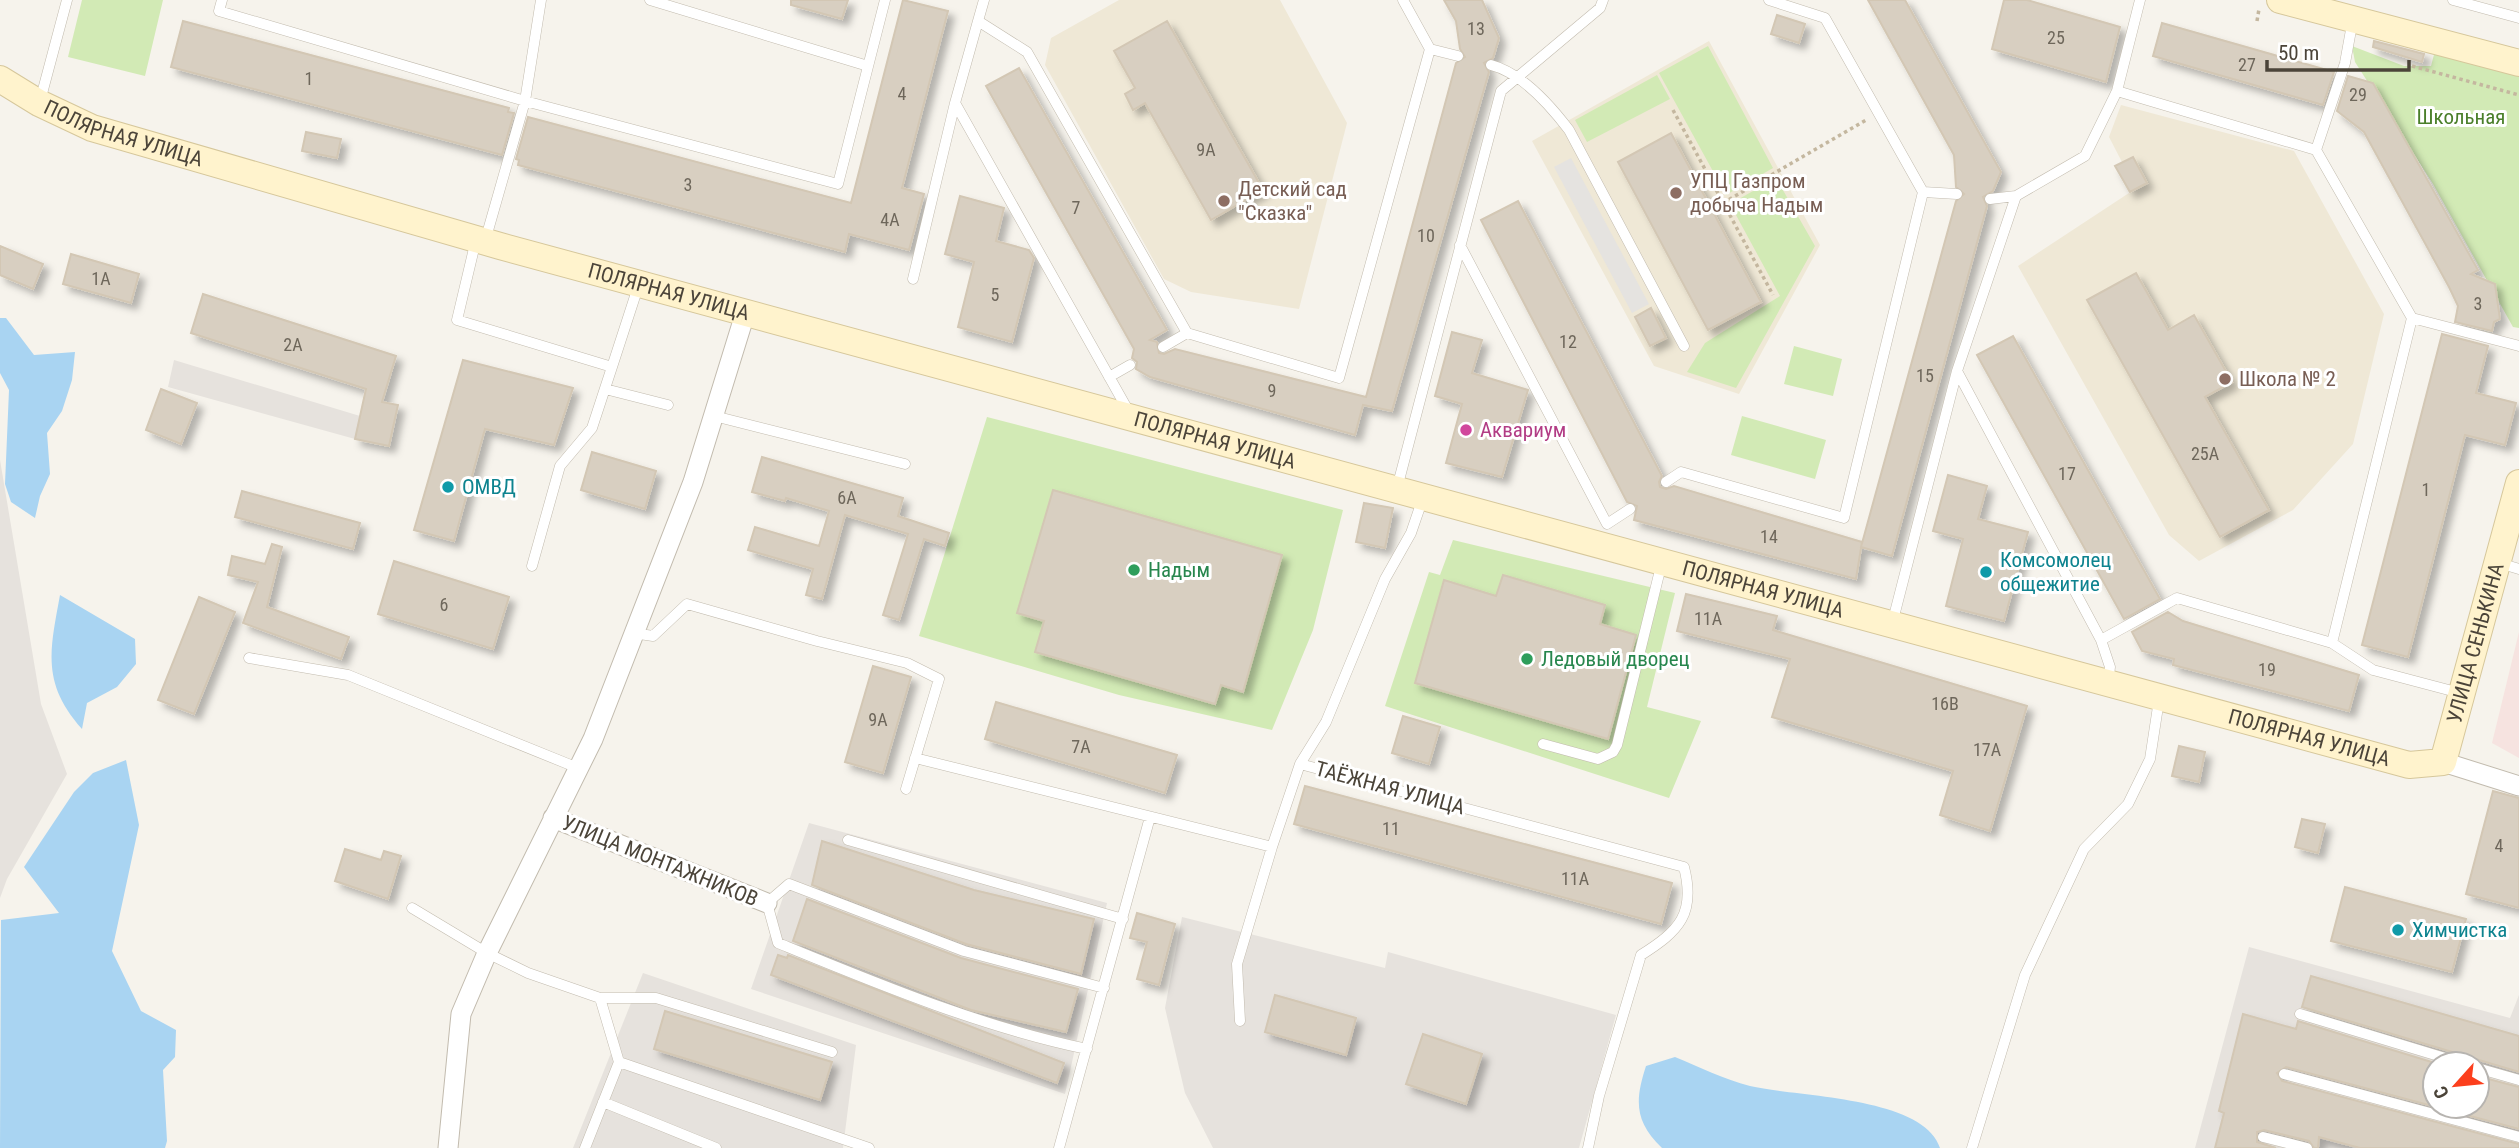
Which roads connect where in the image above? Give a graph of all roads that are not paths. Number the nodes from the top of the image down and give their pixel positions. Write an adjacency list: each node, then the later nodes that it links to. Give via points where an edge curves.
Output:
1 (67, 0): 25 (lane)
2 (222, 0): 24 (lane, via 219,11)
3 (541, 0): 24 (lane)
4 (650, 0): 20 (lane)
5 (885, 0): 20 (lane)
6 (984, 0): 15 (lane)
7 (1403, 0): 16 (lane)
8 (1603, 0): 21 (lane, via 1600,8)
9 (1769, 0): 28 (lane, via 1825,18)
10 (2140, 0): 23 (lane)
11 (2453, 0): 14 (lane)
12 (2270, 3): 13 (street)
13 (2353, 18): 18 (street); 27 (lane)
14 (2519, 18)
15 (978, 21): 26 (lane); 38 (lane, via 1027,52)
16 (1430, 49): 17 (lane); 38 (lane, via 1339,378)
17 (1458, 56)
18 (2519, 63)
19 (1491, 65): 21 (lane)
20 (868, 66): 24 (lane, via 838,184)
21 (1516, 78): 33 (lane, via 1501,91); 39 (lane, via 1552,107 1569,130)
22 (0, 79): 25 (street, ПОЛЯРНАЯ УЛИЦА)
23 (2117, 91): 27 (lane); 30 (lane, via 2085,156)
24 (525, 101): 32 (lane)
25 (39, 103): 32 (street, ПОЛЯРНАЯ УЛИЦА, via 92,128 146,145)
26 (955, 103): 34 (lane); 45 (lane)
27 (2316, 150): 37 (lane)
28 (1923, 192): 29 (lane); 51 (lane, via 1844,518 1681,472)
29 (1957, 194)
30 (2016, 196): 31 (lane); 44 (lane)
31 (1990, 199)
32 (481, 241): 35 (street, ПОЛЯРНАЯ УЛИЦА); 43 (lane, via 457,320)
33 (1460, 245): 53 (lane); 56 (lane)
34 (913, 279)
35 (639, 284): 36 (street, ПОЛЯРНАЯ УЛИЦА); 43 (lane)
36 (745, 314): 48 (street); 49 (street, ПОЛЯРНАЯ УЛИЦА)
37 (2412, 318): 40 (lane); 63 (lane)
38 (1187, 333): 41 (lane)
39 (1684, 346)
40 (2519, 346)
41 (1163, 347)
42 (1130, 365): 45 (lane)
43 (612, 367): 46 (lane)
44 (1958, 371): 60 (lane); 62 (lane)
45 (1109, 377): 49 (lane)
46 (605, 389): 47 (lane); 59 (lane, via 592,428 559,466)
47 (668, 405)
48 (713, 416): 50 (lane); 61 (street, via 693,482)
49 (1132, 418): 53 (street, ПОЛЯРНАЯ УЛИЦА)
50 (905, 464)
51 (1666, 482)
52 (2519, 483): 58 (street, УЛИЦА СЕНЬКИНА)
53 (1396, 490): 54 (street, ПОЛЯРНАЯ УЛИЦА)
54 (1424, 497): 56 (street, ПОЛЯРНАЯ УЛИЦА); 71 (lane, ТАЁЖНАЯ УЛИЦА, via 1326,722)
55 (1630, 509): 56 (lane)
56 (1605, 535): 57 (street, ПОЛЯРНАЯ УЛИЦА)
57 (1662, 562): 60 (street, ПОЛЯРНАЯ УЛИЦА); 68 (lane, via 1613,752 1598,759)
58 (2507, 565): 66 (street, УЛИЦА СЕНЬКИНА)
59 (532, 566)
60 (1892, 624): 65 (street, ПОЛЯРНАЯ УЛИЦА)
61 (632, 633): 69 (lane, via 653,636 687,604 907,663 939,679); 72 (street)
62 (2101, 640): 63 (lane, via 2177,598); 65 (lane, via 2110,667)
63 (2332, 643): 66 (lane, via 2373,670)
64 (248, 658): 72 (lane, via 348,675)
65 (2108, 683): 67 (street, ПОЛЯРНАЯ УЛИЦА)
66 (2460, 693): 70 (street, УЛИЦА СЕНЬКИНА)
67 (2160, 697): 70 (street, ПОЛЯРНАЯ УЛИЦА, via 2409,765); 103 (lane, via 2150,759 2139,782 2128,804 2084,849 2025,975)
68 (1543, 744)
69 (915, 758): 74 (lane); 75 (lane)
70 (2443, 762): 73 (street)
71 (1300, 764): 78 (lane); 102 (lane, ТАЁЖНАЯ УЛИЦА, via 1684,867 1690,892 1684,917 1664,940 1641,955)
72 (578, 768): 76 (street)
73 (2519, 786)
74 (906, 789)
75 (1150, 817): 78 (lane); 81 (lane)
76 (553, 818): 79 (street, УЛИЦА МОНТАЖНИКОВ); 82 (street)
77 (848, 840): 81 (lane)
78 (1272, 848): 86 (lane, via 1237,964)
79 (767, 903): 83 (lane, via 789,884 964,951); 87 (lane, via 778,943 1036,1038)
80 (412, 908): 82 (lane)
81 (1123, 919): 83 (lane)
82 (487, 953): 84 (lane); 97 (street, via 461,1014)
83 (1104, 988): 87 (lane)
84 (600, 998): 89 (lane, via 656,998); 90 (lane)
85 (2300, 1014): 88 (lane)
86 (1240, 1021)
87 (1087, 1049): 101 (lane)
88 (2421, 1051)
89 (832, 1052)
90 (619, 1062): 94 (lane); 100 (lane)
91 (2491, 1072): 93 (lane)
92 (2284, 1074): 96 (lane)
93 (2519, 1080)
94 (603, 1102): 98 (lane); 99 (lane)
95 (2263, 1136): 104 (lane)
96 (2519, 1137)
97 (448, 1148)
98 (584, 1148)
99 (716, 1148)
100 (869, 1148)
101 (1059, 1148)
102 (1588, 1148)
103 (1972, 1148)
104 (2307, 1148)

